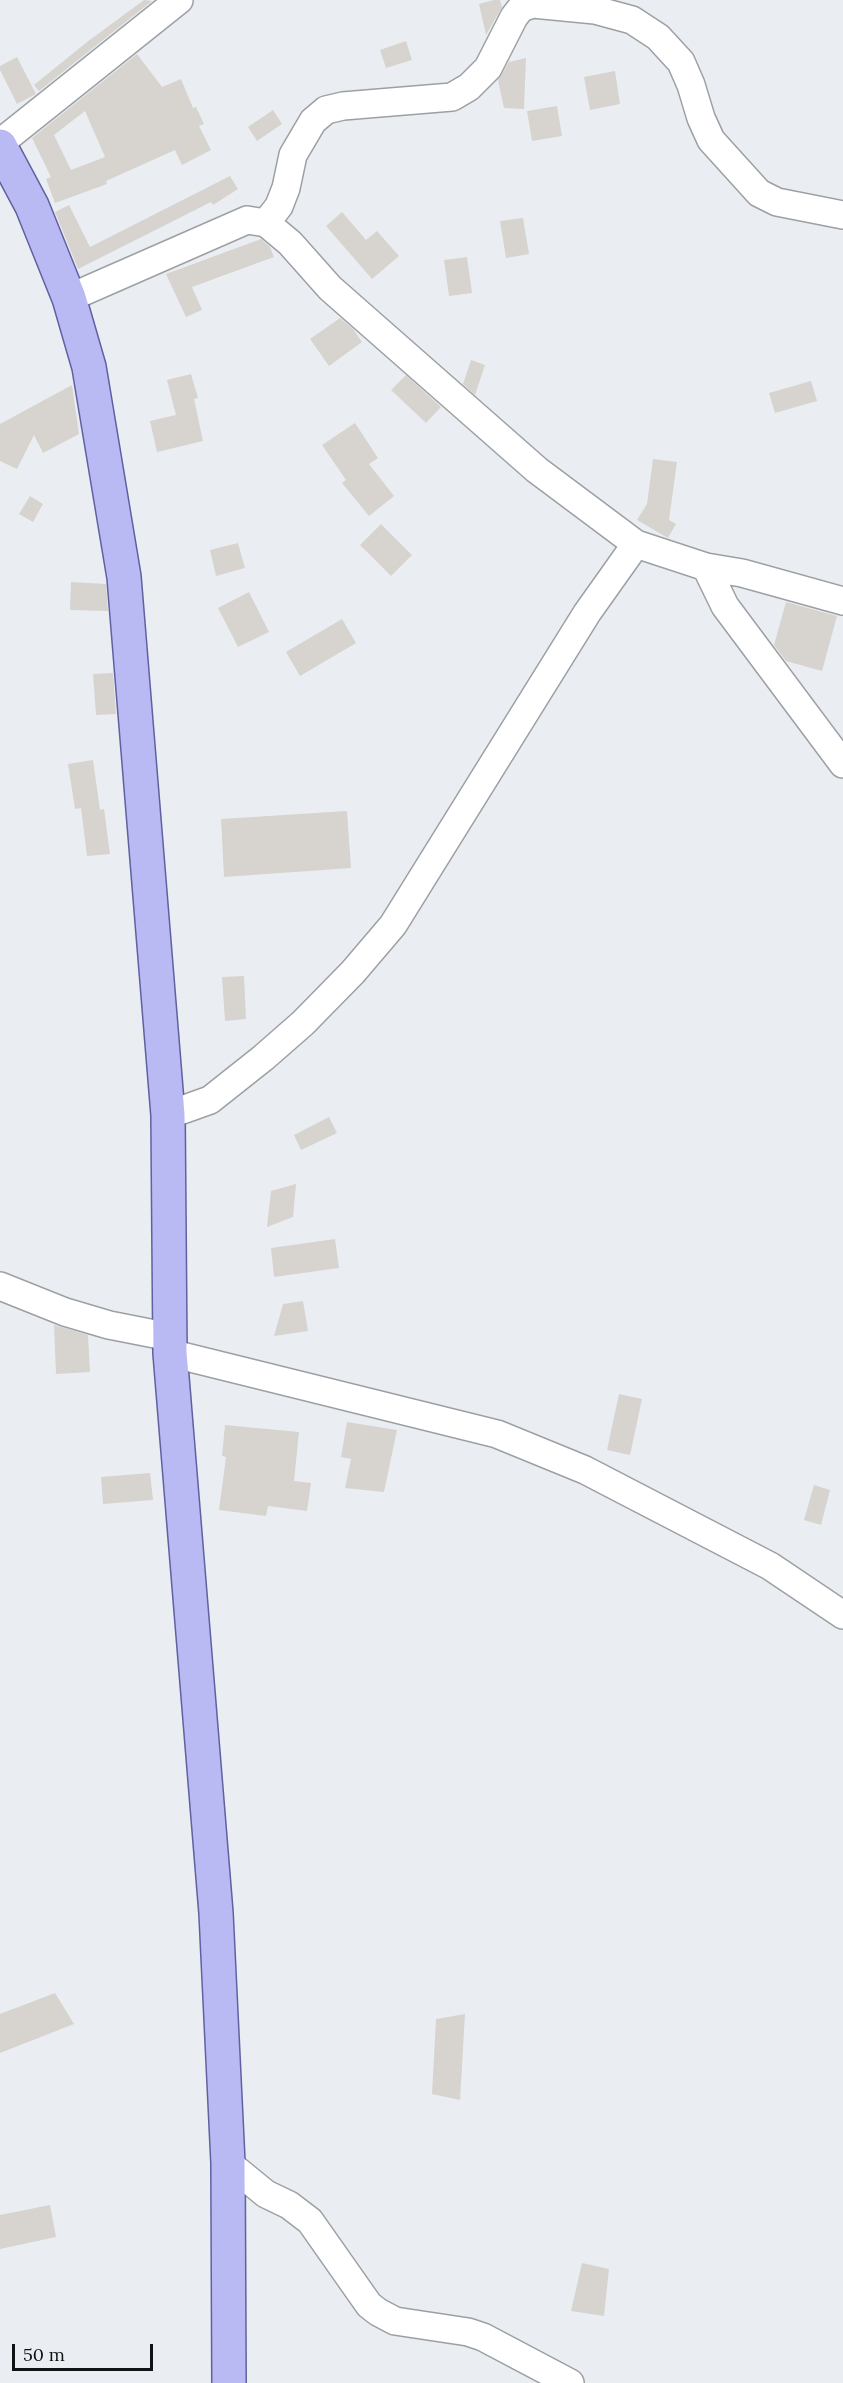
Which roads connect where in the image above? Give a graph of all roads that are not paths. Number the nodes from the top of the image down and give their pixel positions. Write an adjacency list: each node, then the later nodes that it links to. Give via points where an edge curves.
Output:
1 (179, 0): 2 (street)
2 (0, 145): 5 (main road, via 32,206)
3 (843, 215): 4 (street, via 777,202 759,193 711,140 681,62 658,37 632,20 595,10 533,4 521,8 514,17 488,68 470,87 452,97 326,110 313,121 293,155 286,188)
4 (267, 223): 5 (street, via 247,220); 6 (street, via 330,288 435,382 537,470)
5 (69, 298): 10 (main road, via 89,368 124,577)
6 (636, 544): 7 (street); 10 (street, via 587,613 393,925 353,972 263,1058 210,1100)
7 (706, 567): 8 (street); 9 (street, via 726,606)
8 (843, 601)
9 (843, 764)
10 (168, 1115): 12 (main road)
11 (0, 1286): 12 (street, via 65,1312)
12 (170, 1345): 13 (street, via 498,1434 585,1470 760,1560); 14 (main road, via 216,1913)
13 (843, 1616)
14 (228, 2163): 15 (main road); 16 (street, via 266,2194 310,2221 369,2305 378,2312 395,2321 483,2337)
15 (229, 2383)
16 (570, 2383)

